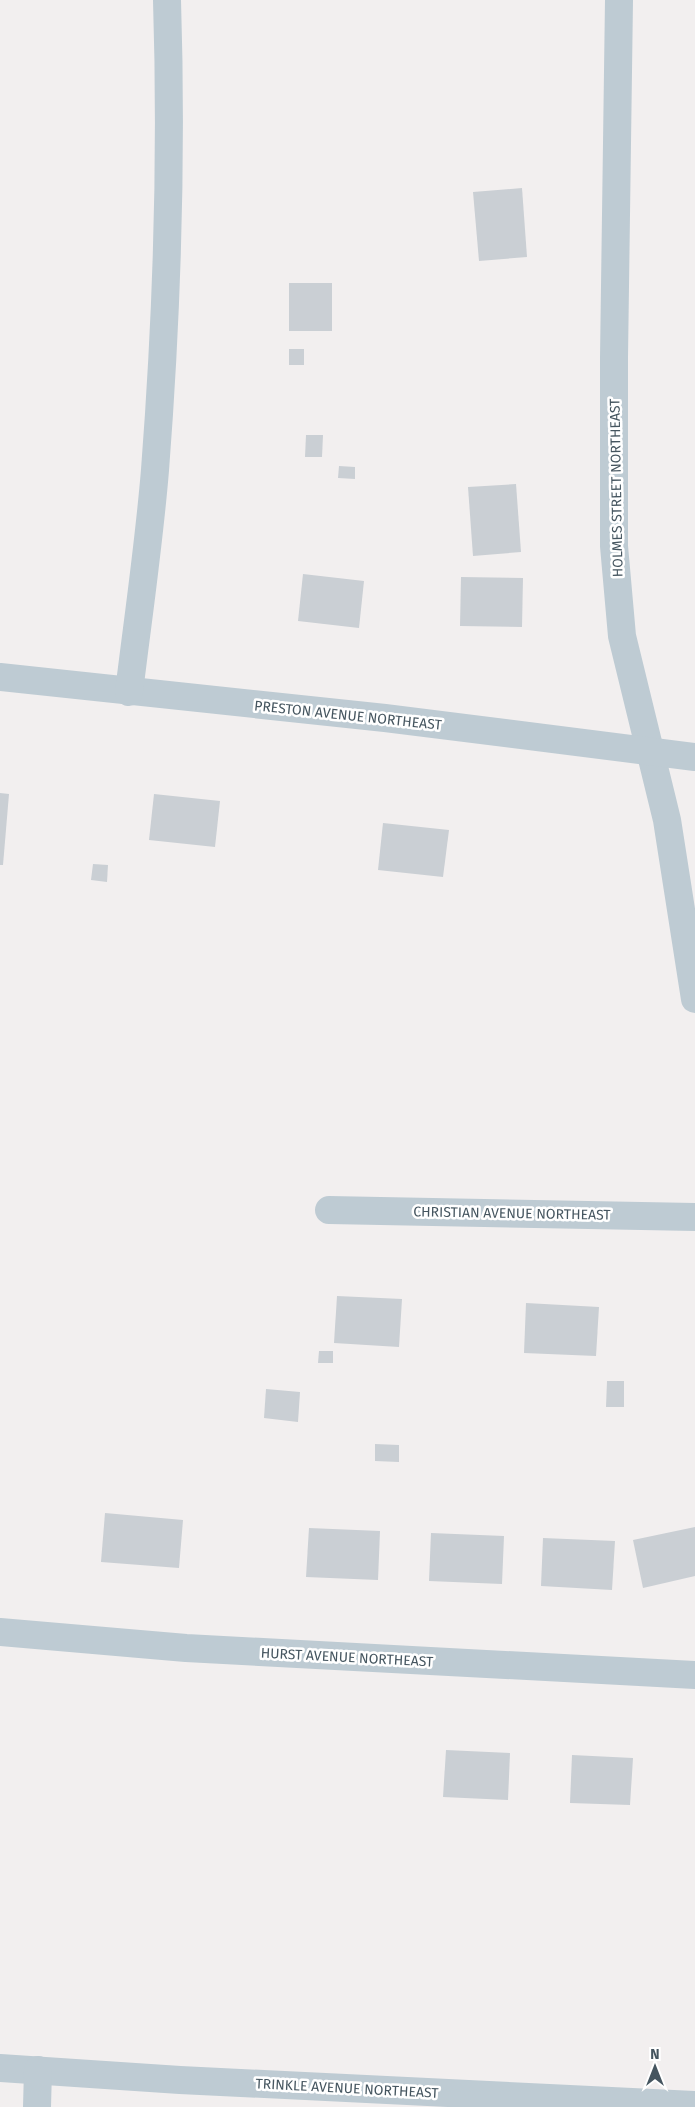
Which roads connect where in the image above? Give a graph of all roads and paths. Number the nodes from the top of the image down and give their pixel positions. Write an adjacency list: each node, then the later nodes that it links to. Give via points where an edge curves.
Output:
1 (168, 0): 4 (street, via 167,290 155,472)
2 (619, 0): 5 (street, HOLMES STREET NORTHEAST, via 614,546 622,636)
3 (0, 677): 4 (street, PRESTON AVENUE NORTHEAST)
4 (129, 692): 5 (street, PRESTON AVENUE NORTHEAST, via 385,718)
5 (649, 752): 6 (street, PRESTON AVENUE NORTHEAST); 7 (street, HOLMES STREET NORTHEAST, via 667,820)
6 (695, 757)
7 (695, 999)
8 (329, 1210): 9 (street, CHRISTIAN AVENUE NORTHEAST)
9 (695, 1217)
10 (0, 1632): 11 (street, HURST AVENUE NORTHEAST, via 186,1648)
11 (695, 1674)
12 (0, 2068): 13 (street, TRINKLE AVENUE NORTHEAST)
13 (38, 2070): 14 (street, TRINKLE AVENUE NORTHEAST); 15 (street)
14 (695, 2105)
15 (37, 2107)

